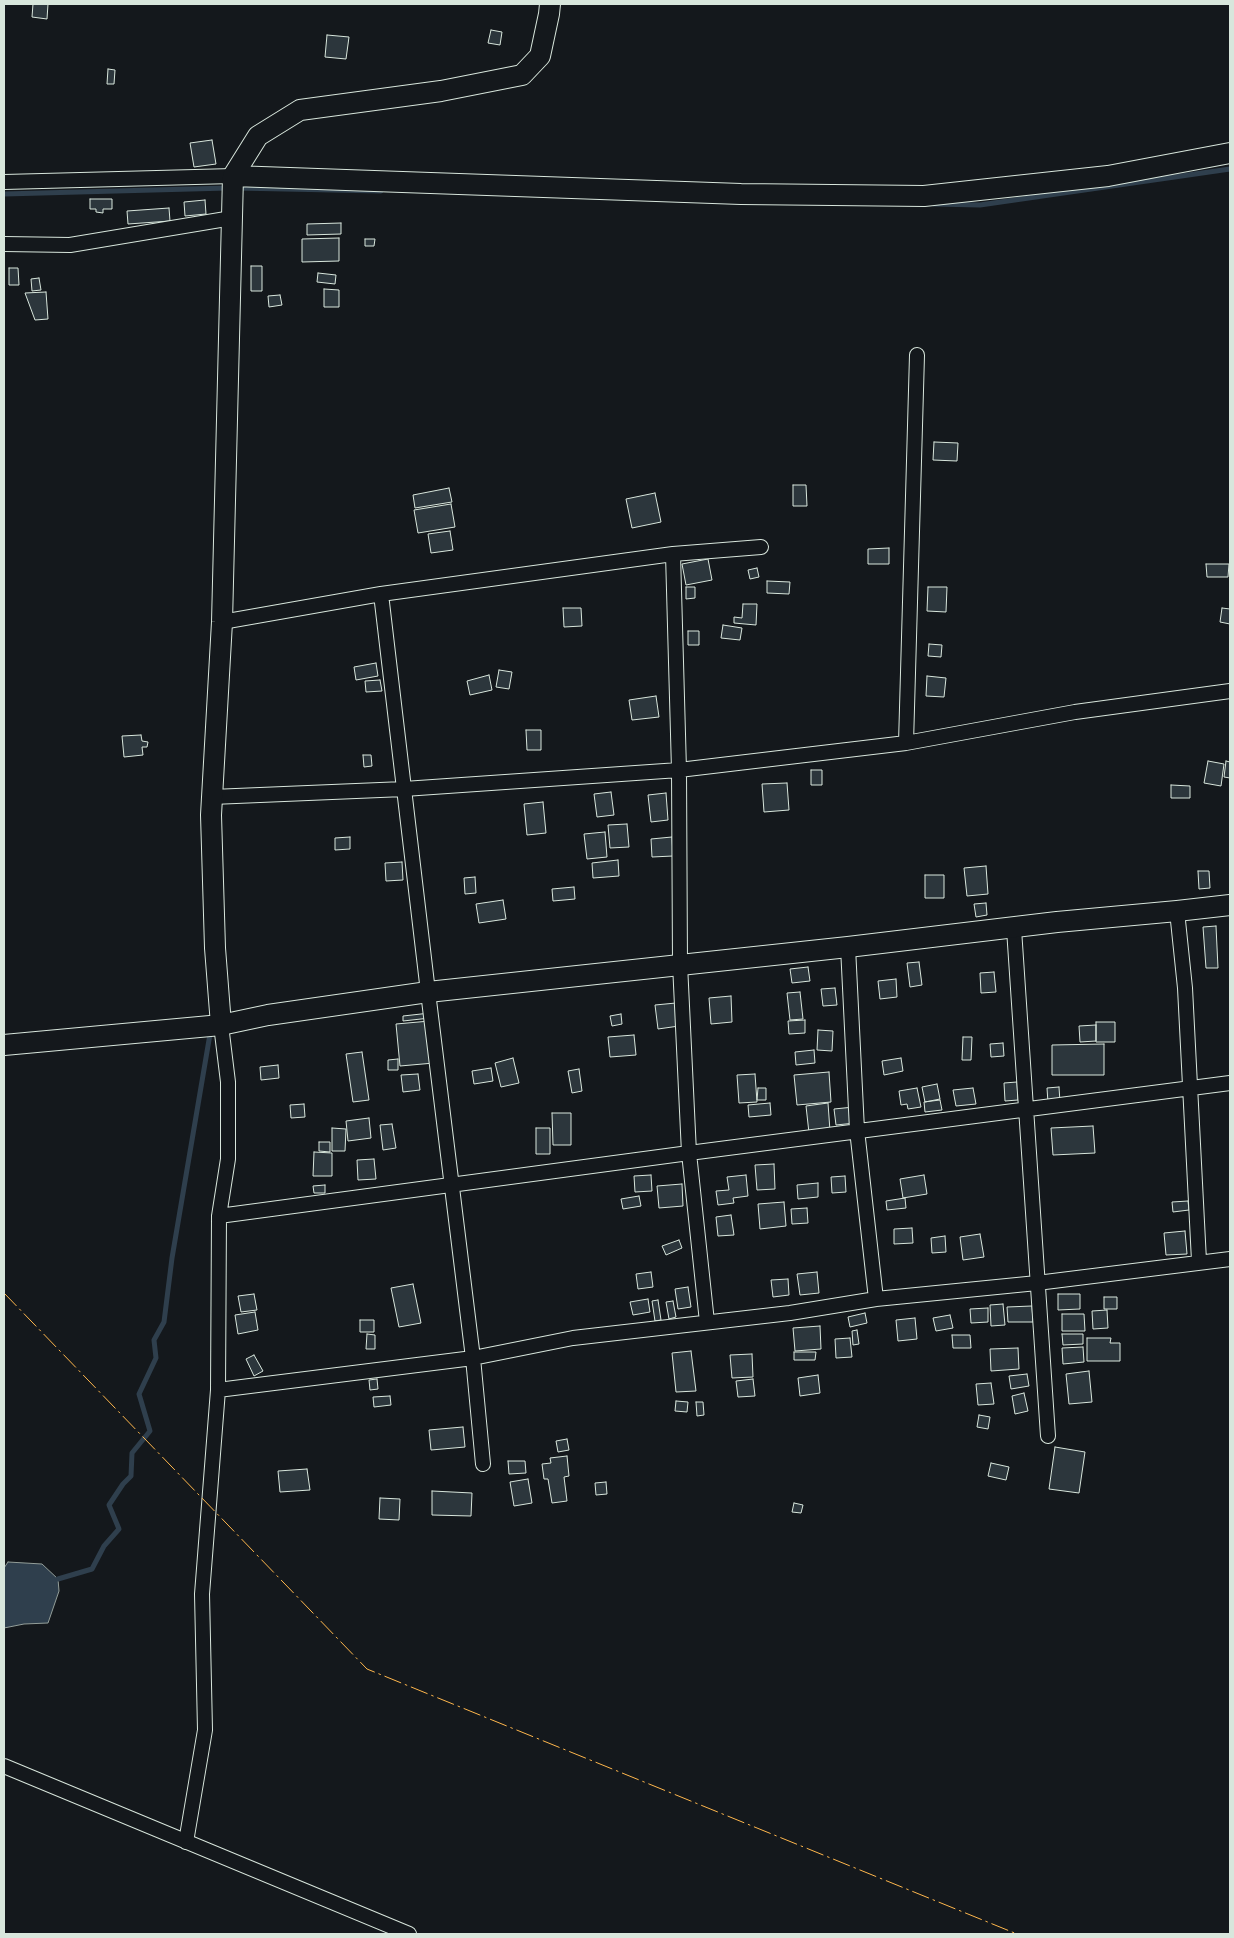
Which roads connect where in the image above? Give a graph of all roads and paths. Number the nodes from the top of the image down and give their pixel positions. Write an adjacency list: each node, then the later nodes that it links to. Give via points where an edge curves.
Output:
1 (550, 4): 3 (street, via 540,56 522,75 441,91 300,110 258,136)
2 (1230, 153): 3 (street, via 1108,176 924,196 741,194)
3 (232, 177): 4 (street); 5 (street)
4 (4, 182)
5 (232, 208): 6 (street, via 70,244); 11 (street)
6 (4, 244)
7 (917, 354): 13 (street)
8 (762, 547): 9 (street)
9 (673, 554): 10 (street); 14 (street)
10 (381, 594): 11 (street); 15 (street)
11 (222, 622): 16 (street)
12 (1230, 691): 13 (street, via 1075,712)
13 (906, 743): 14 (street)
14 (679, 770): 15 (street); 21 (street)
15 (404, 789): 16 (street); 22 (street)
16 (212, 797): 23 (street, via 215,948)
17 (1230, 905): 18 (street)
18 (1177, 912): 19 (street); 26 (street, via 1186,988)
19 (1014, 928): 20 (street); 27 (street)
20 (848, 947): 21 (street); 28 (street)
21 (680, 964): 22 (street); 29 (street)
22 (428, 992): 23 (street); 30 (street)
23 (221, 1025): 24 (street); 31 (street, via 228,1082 228,1149)
24 (4, 1045)
25 (1230, 1083): 26 (street)
26 (1190, 1088): 27 (street); 33 (street)
27 (1026, 1110): 28 (street); 34 (street)
28 (857, 1130): 29 (street); 35 (street)
29 (689, 1153): 30 (street); 36 (street)
30 (451, 1186): 31 (street); 37 (street)
31 (219, 1216): 38 (street)
32 (1230, 1259): 33 (street)
33 (1199, 1261): 34 (street)
34 (1037, 1283): 35 (street); 39 (street)
35 (876, 1299): 36 (street)
36 (707, 1322): 37 (street, via 573,1338)
37 (473, 1358): 38 (street); 40 (street)
38 (218, 1390): 42 (street, via 202,1594 205,1730)
39 (1048, 1436)
40 (483, 1464)
41 (4, 1766): 42 (street)
42 (186, 1842): 43 (street)
43 (409, 1934)

